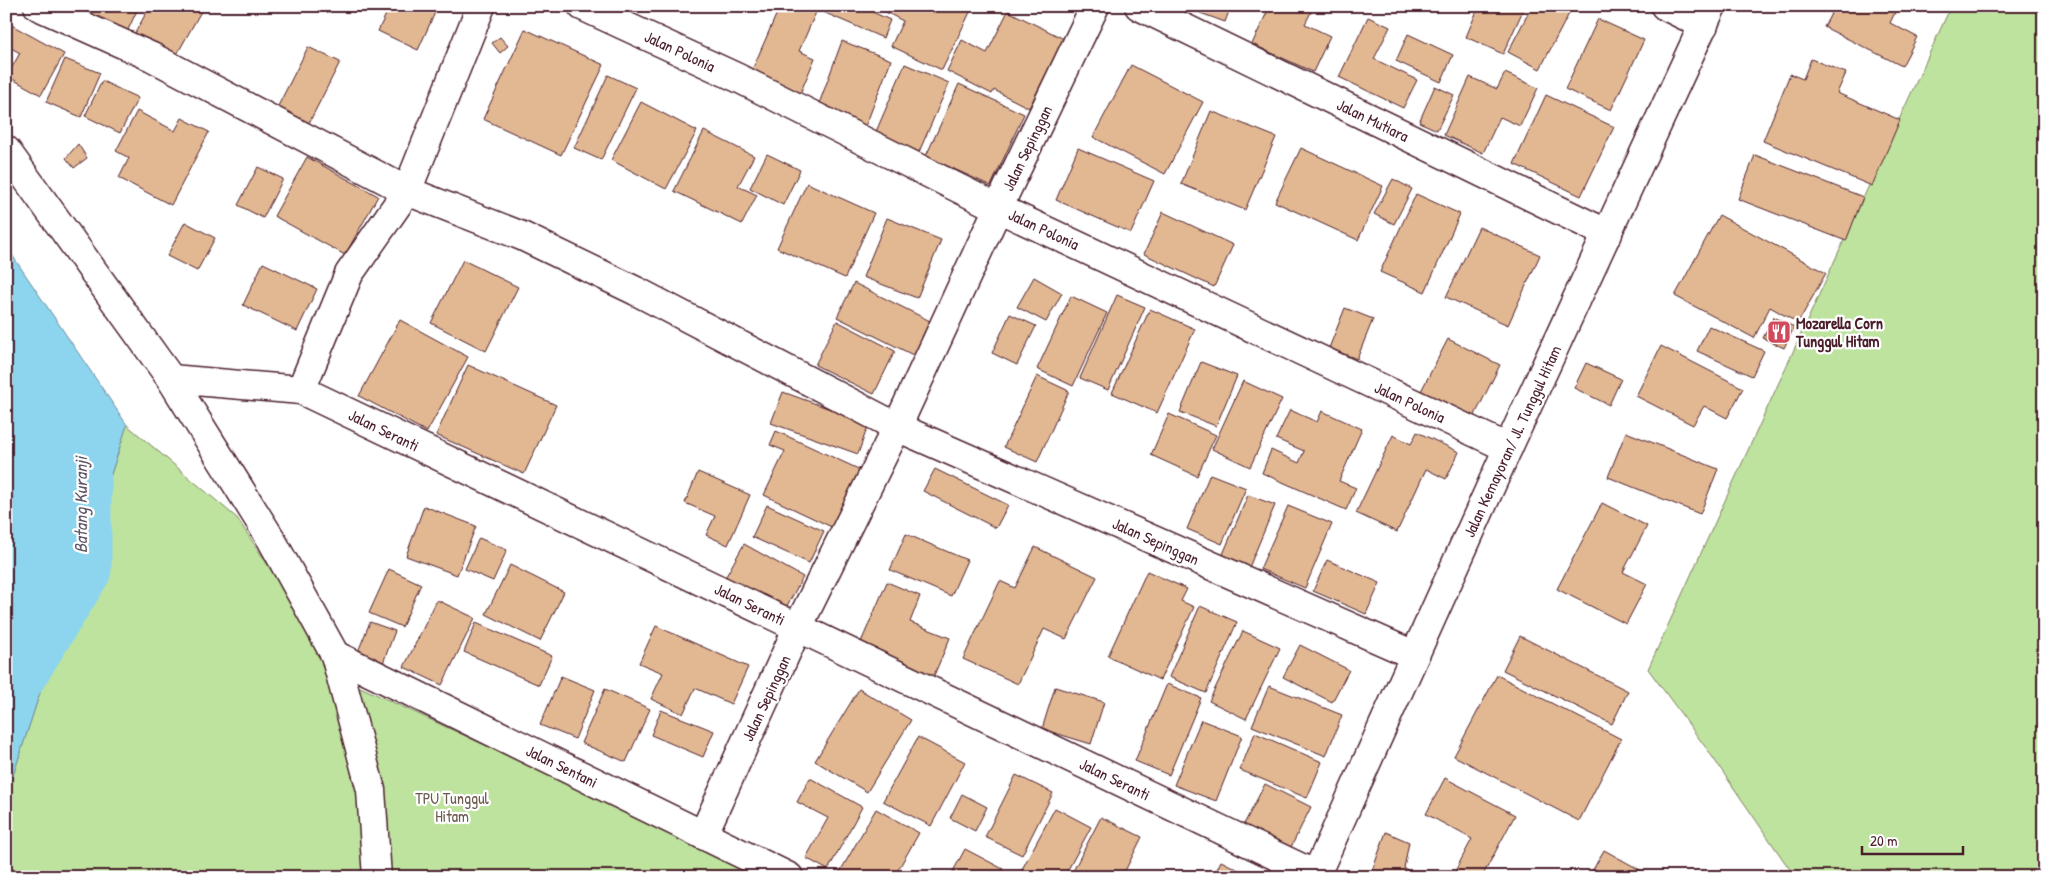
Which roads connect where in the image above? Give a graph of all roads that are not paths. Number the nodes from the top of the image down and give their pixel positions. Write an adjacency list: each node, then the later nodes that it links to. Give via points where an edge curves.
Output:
1 (38, 6): 9 (street, via 152,56)
2 (481, 6): 9 (street)
3 (582, 6): 10 (street, Jalan Polonia, via 738,78)
4 (1095, 6): 10 (street, Jalan Sepinggan)
5 (1139, 6): 11 (street, Jalan Mutiara)
6 (1664, 6): 7 (street)
7 (1708, 16): 11 (street, Jalan Kemayoran/ Jl. Tunggul Hitam)
8 (6, 150): 12 (street)
9 (407, 191): 13 (street, via 348,274); 14 (street, via 522,236 636,291)
10 (998, 208): 14 (street, Jalan Sepinggan); 15 (street, Jalan Polonia)
11 (1608, 234): 15 (street, Jalan Kemayoran/ Jl. Tunggul Hitam)
12 (171, 379): 13 (street, Jalan Seranti); 17 (street, via 271,539)
13 (301, 390): 16 (street, Jalan Seranti)
14 (897, 427): 16 (street, Jalan Sepinggan); 18 (street, Jalan Sepinggan)
15 (1508, 448): 18 (street, Jalan Kemayoran/ Jl. Tunggul Hitam)
16 (798, 628): 19 (street, Jalan Sepinggan); 20 (street, Jalan Seranti)
17 (335, 655): 19 (street, Jalan Sentani); 21 (street, via 371,790)
18 (1414, 656): 20 (street, Jalan Kemayoran/ Jl. Tunggul Hitam)
19 (703, 835): 22 (street, Jalan Sentani)
20 (1316, 876)
21 (377, 877)
22 (789, 877)

